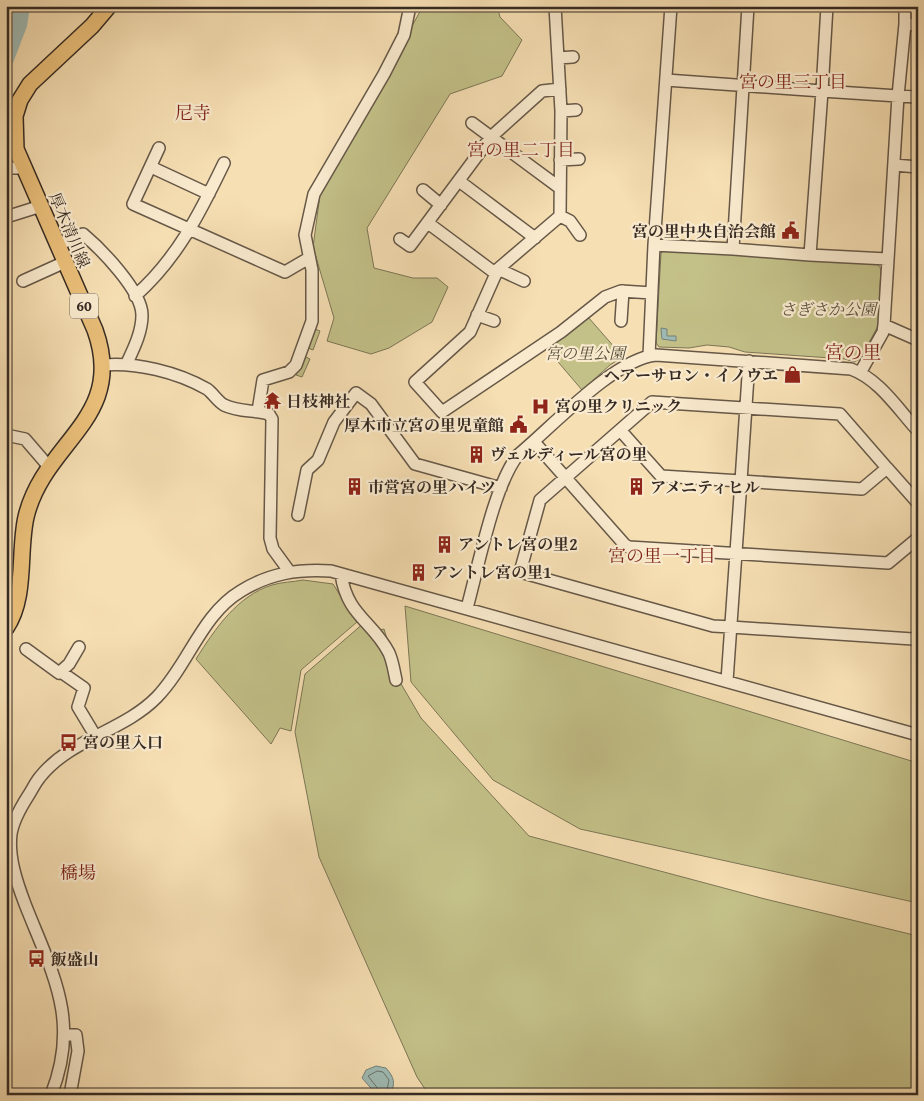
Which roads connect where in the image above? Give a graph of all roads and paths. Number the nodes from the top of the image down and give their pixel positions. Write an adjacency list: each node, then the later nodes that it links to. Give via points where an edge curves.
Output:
1 (109, 6): 30 (main road, 厚木清川線 / 60, via 30,84 20,100 15,116 16,149)
2 (410, 6): 48 (street, via 404,35 314,194 305,235)
3 (555, 6): 11 (street)
4 (671, 6): 12 (street)
5 (748, 6): 13 (street)
6 (827, 6): 15 (street)
7 (905, 6): 8 (street)
8 (904, 24): 9 (street); 16 (street)
9 (918, 25)
10 (573, 57): 11 (street)
11 (558, 58): 14 (street)
12 (666, 80): 13 (street); 44 (street)
13 (744, 86): 15 (street); 46 (street)
14 (560, 89): 19 (street); 21 (street, via 542,91)
15 (822, 91): 16 (street); 47 (street)
16 (898, 96): 17 (street); 26 (street)
17 (918, 97)
18 (576, 110): 19 (street)
19 (561, 111): 24 (street)
20 (472, 123): 21 (street)
21 (491, 137): 31 (street); 32 (street)
22 (159, 148): 27 (street)
23 (579, 159): 24 (street)
24 (560, 160): 32 (street)
25 (224, 163): 34 (street)
26 (894, 165): 28 (street); 49 (street)
27 (151, 167): 34 (street); 40 (street, via 132,204)
28 (918, 167)
29 (6, 168): 30 (street)
30 (24, 168): 36 (main road, 厚木清川線 / 60)
31 (459, 181): 35 (street); 42 (street)
32 (560, 188): 37 (street)
33 (423, 190): 35 (street)
34 (209, 194): 40 (street)
35 (441, 205): 39 (street)
36 (41, 206): 38 (street); 45 (main road, 厚木清川線 / 60)
37 (560, 216): 41 (street, via 570,221); 42 (street)
38 (6, 217)
39 (428, 223): 43 (street, via 410,246); 51 (street)
40 (190, 230): 48 (street, via 285,272); 56 (street, via 176,253)
41 (580, 235)
42 (535, 238): 51 (street)
43 (400, 239)
44 (654, 245): 46 (street); 55 (street)
45 (58, 246): 50 (main road, 厚木清川線 / 60); 56 (street, via 83,234 107,258)
46 (733, 249): 47 (street)
47 (810, 255): 49 (street)
48 (309, 258): 68 (street, via 312,321 296,366 289,372 263,380)
49 (887, 260): 60 (street)
50 (65, 262): 52 (street); 65 (main road, 厚木清川線 / 60, via 95,330)
51 (496, 271): 53 (street); 57 (street)
52 (23, 281)
53 (524, 281)
54 (623, 291): 55 (street); 57 (street, via 600,300 562,332 442,412 415,382 454,354 470,332); 59 (street)
55 (652, 293): 62 (street)
56 (135, 296): 64 (street, via 142,313 140,334)
57 (477, 315): 58 (street)
58 (494, 321)
59 (621, 321)
60 (884, 325): 61 (street); 66 (street)
61 (918, 340)
62 (649, 356): 63 (street); 72 (street, via 616,370)
63 (749, 361): 66 (street, via 838,367); 67 (street)
64 (128, 363): 65 (street); 68 (street, via 200,386 235,409)
65 (103, 365): 73 (main road, 厚木清川線 / 60, via 98,397)
66 (860, 373): 70 (street, via 877,385)
67 (746, 408): 69 (street, via 652,402); 74 (street, via 840,414); 76 (street)
68 (258, 411): 82 (street, via 269,414 272,419 270,538 273,549)
69 (620, 430): 75 (street); 76 (street, via 662,476)
70 (918, 431)
71 (6, 434): 73 (street, via 25,439)
72 (534, 442): 75 (street); 77 (street, via 509,466)
73 (50, 468): 85 (main road, 厚木清川線 / 60, via 27,515 18,600)
74 (887, 468): 76 (street, via 862,489); 78 (street)
75 (565, 478): 81 (street, via 629,547); 86 (street, via 540,500 520,572 713,626)
76 (741, 481): 81 (street)
77 (501, 488): 79 (street, via 415,464 358,390 334,422 318,460 307,470); 84 (street)
78 (918, 503)
79 (298, 515)
80 (918, 538): 81 (street, via 888,563)
81 (735, 554): 86 (street)
82 (289, 571): 83 (street, via 316,570); 94 (street, via 261,580 227,602 206,624 158,697)
83 (341, 574): 84 (street); 91 (street, via 350,604 388,652)
84 (467, 608): 92 (street)
85 (6, 628)
86 (731, 628): 87 (street); 92 (street)
87 (916, 641)
88 (79, 647): 90 (street)
89 (26, 649): 90 (street, via 59,674)
90 (61, 672): 94 (street, via 84,688 78,707)
91 (396, 680)
92 (727, 681): 93 (street)
93 (918, 735)
94 (96, 737): 95 (street, via 56,762 40,777 21,807 11,834 11,856 18,887 58,990 64,1012)
95 (65, 1035): 96 (street, via 63,1057); 97 (street, via 76,1035 78,1051)
96 (51, 1095)
97 (70, 1095)

